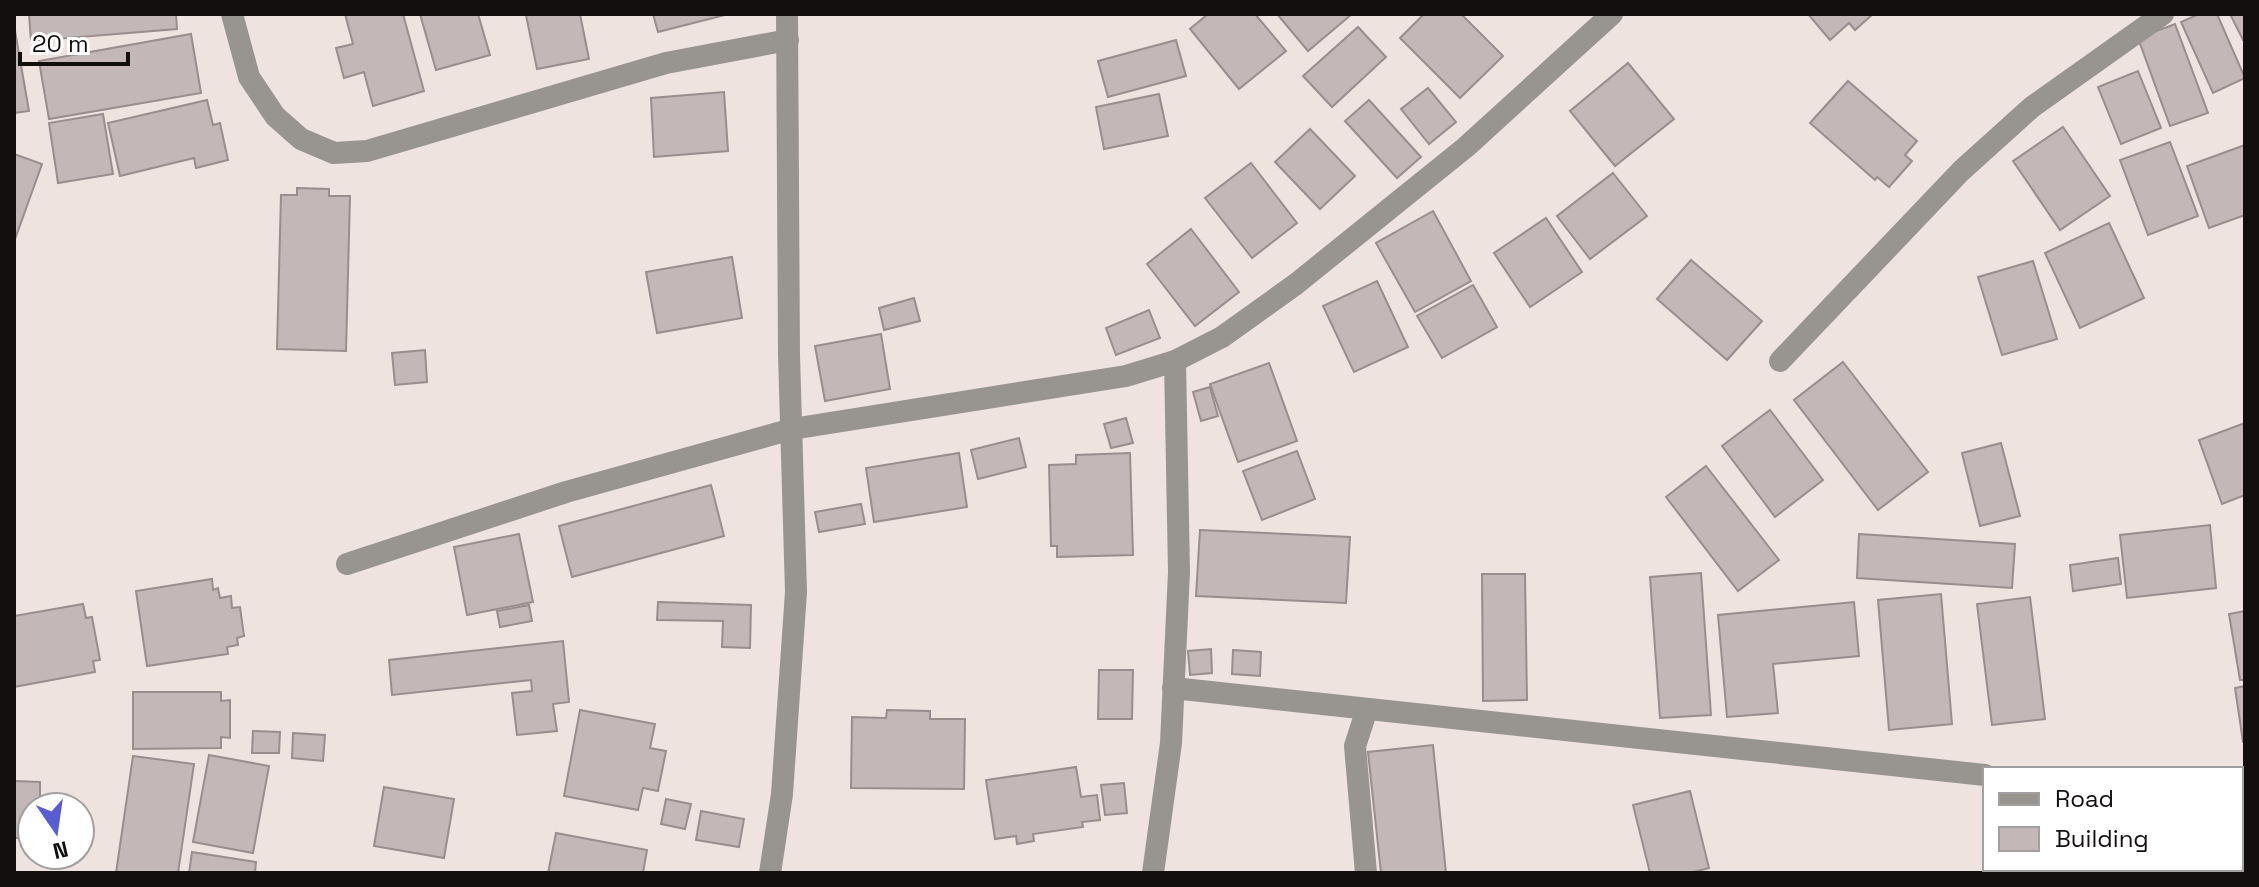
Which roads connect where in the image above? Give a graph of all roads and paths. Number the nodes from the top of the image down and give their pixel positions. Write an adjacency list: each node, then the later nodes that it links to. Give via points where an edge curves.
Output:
1 (232, 14): 5 (street, via 249,77 275,116 301,139 334,153 367,151 666,63)
2 (787, 14): 5 (street)
3 (1612, 14): 6 (street, via 1466,147 1296,284 1222,337)
4 (2163, 14): 7 (street, via 2032,107 1952,181)
5 (788, 40): 8 (street)
6 (1175, 361): 8 (street, via 1126,376); 10 (street, via 1179,572)
7 (1780, 361)
8 (792, 429): 9 (street, via 566,492); 13 (street, via 796,592 782,794)
9 (347, 564)
10 (1173, 688): 11 (street); 14 (street)
11 (1367, 709): 12 (street); 15 (street, via 1355,746)
12 (1983, 775)
13 (770, 873)
14 (1153, 873)
15 (1366, 873)

